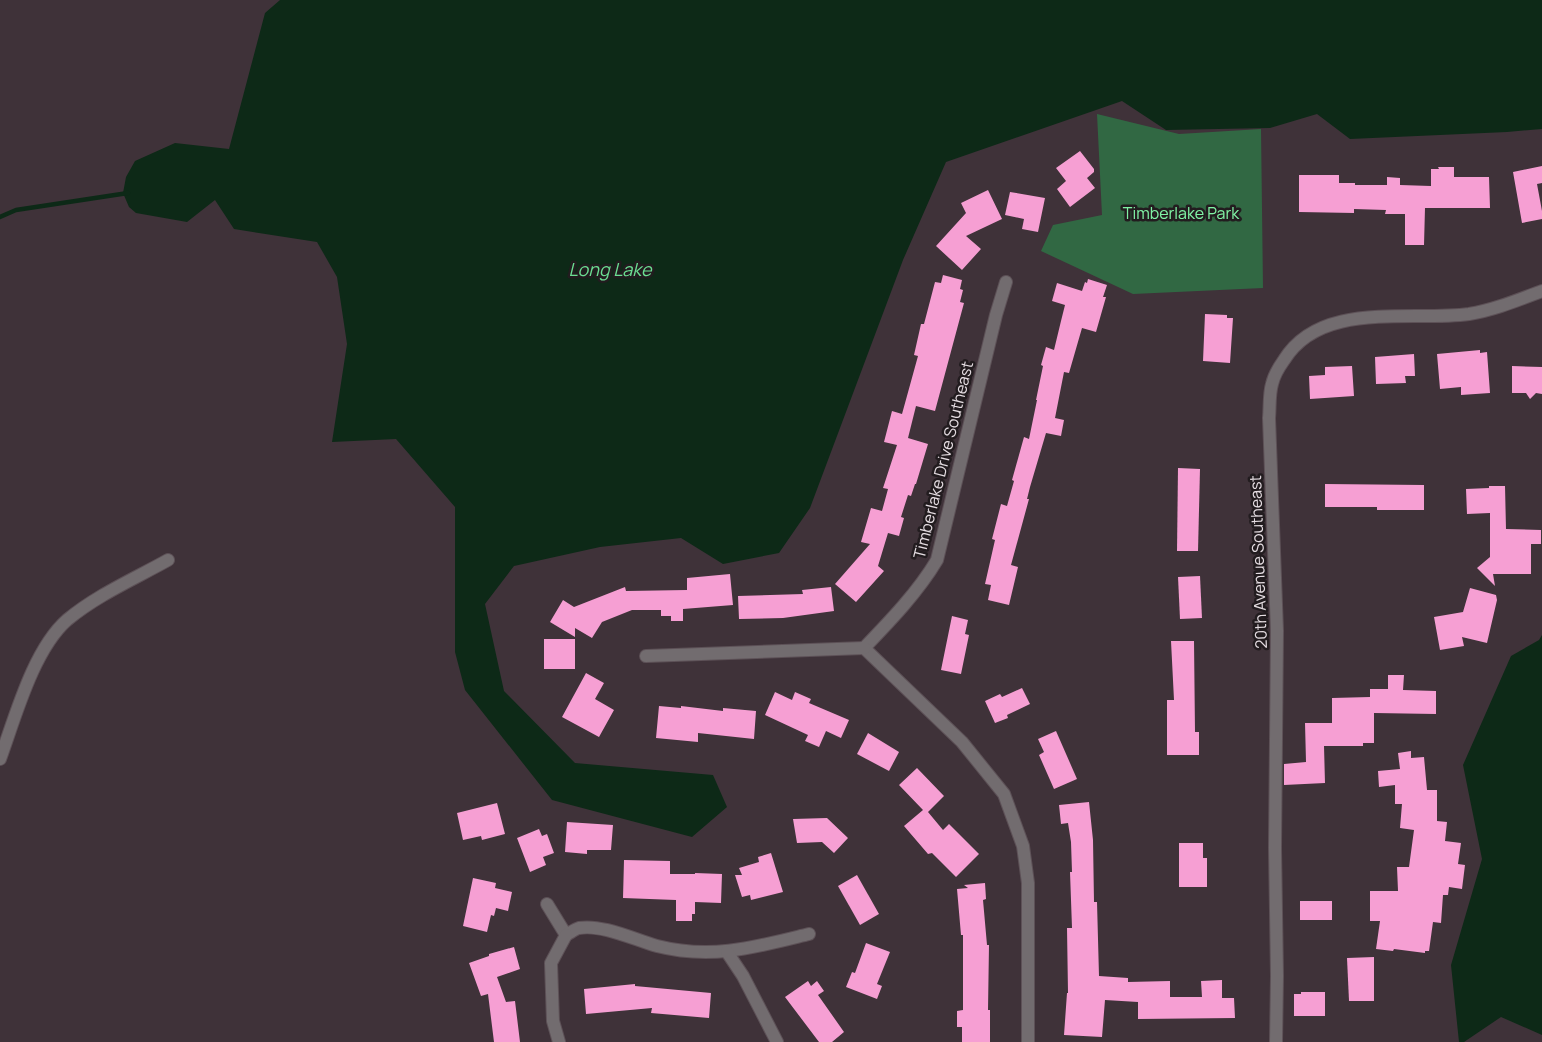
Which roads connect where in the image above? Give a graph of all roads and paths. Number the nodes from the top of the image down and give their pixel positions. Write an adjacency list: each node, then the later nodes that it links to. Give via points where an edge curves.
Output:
1 (1006, 282): 4 (street, Timberlake Drive Southeast, via 937,560 927,577)
2 (1542, 291): 14 (street, 20th Avenue Southeast, via 1503,306 1468,314 1352,319 1328,326 1297,342 1271,384 1269,418 1277,656)
3 (168, 560): 6 (street, via 94,600 66,621 49,641 32,673)
4 (864, 648): 5 (street); 13 (street, via 962,742 1004,794 1023,846 1028,883)
5 (646, 656)
6 (0, 760)
7 (546, 904): 9 (street)
8 (808, 934): 10 (street)
9 (566, 935): 10 (street, via 578,928 597,929 690,952); 11 (street, via 552,963 553,1021)
10 (727, 952): 12 (street)
11 (559, 1042)
12 (777, 1042)
13 (1028, 1042)
14 (1276, 1042)

